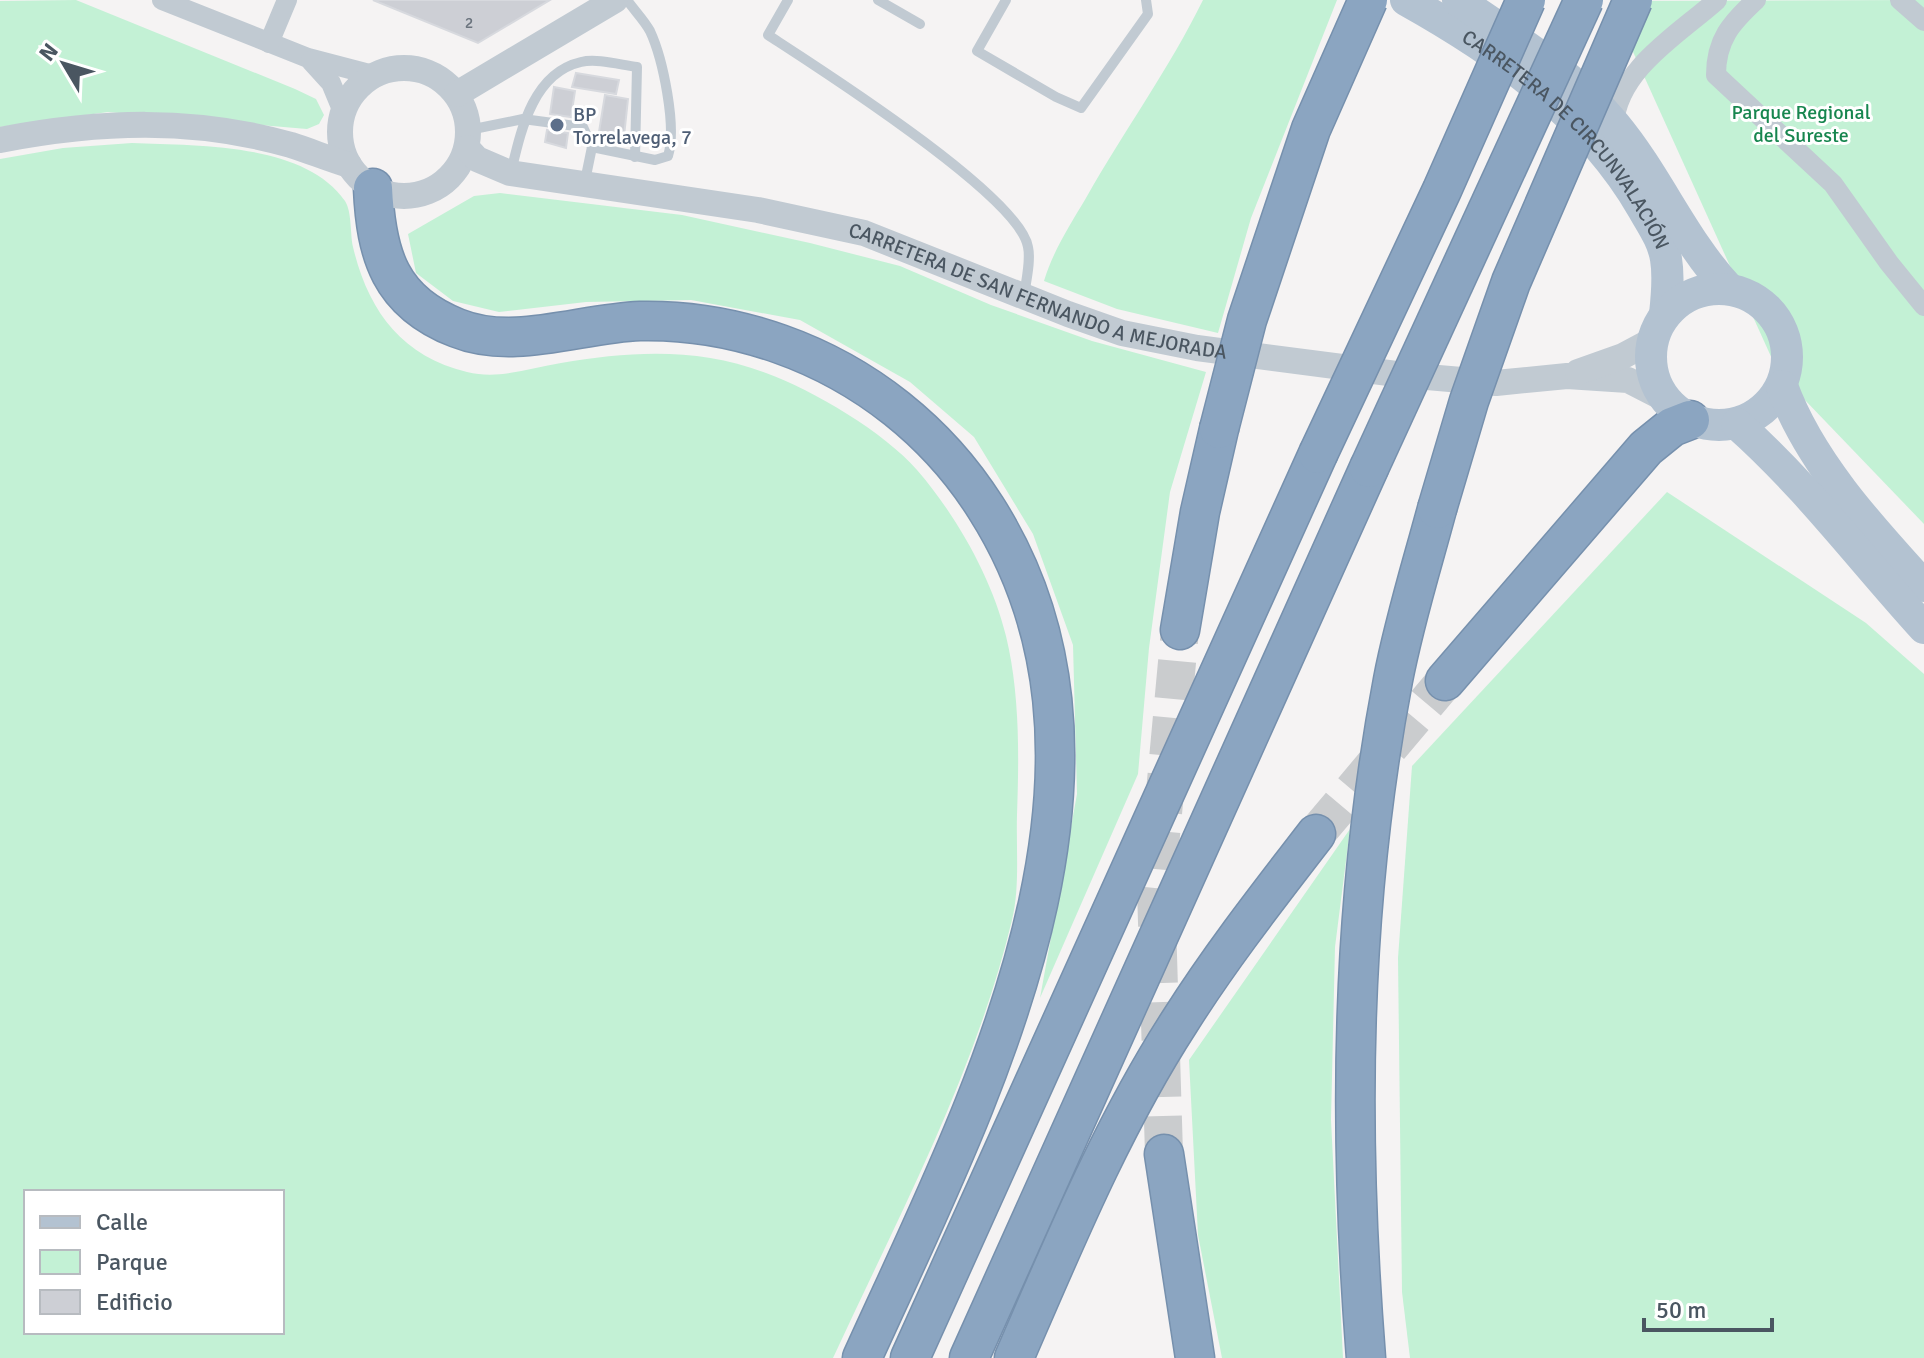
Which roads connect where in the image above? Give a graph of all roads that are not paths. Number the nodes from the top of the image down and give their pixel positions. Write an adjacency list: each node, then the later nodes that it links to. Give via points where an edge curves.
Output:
1 (162, 0): 20 (street)
2 (287, 0): 20 (street)
3 (615, 0): 25 (street)
4 (627, 0): 33 (lane, via 653,41 673,142 668,156)
5 (788, 0): 39 (lane, via 768,35 895,117 1016,221 1028,246)
6 (878, 0): 19 (lane)
7 (1006, 0): 8 (lane, via 977,51 1081,108 1148,14)
8 (1146, 0)
9 (1368, 0): 48 (highway, bridge, via 1311,129 1247,320 1219,429)
10 (1406, 0): 41 (main road, CARRETERA DE CIRCUNVALACIÓN, via 1517,70 1580,124 1629,184 1666,258)
11 (1458, 0): 23 (main road, CARRETERA DE CIRCUNVALACIÓN)
12 (1526, 0): 53 (highway, bridge)
13 (1584, 0): 54 (highway, bridge)
14 (1633, 0): 57 (highway, bridge, via 1511,282 1469,401 1393,677 1372,807 1354,1055 1353,1179)
15 (1717, 0): 22 (street)
16 (1756, 0): 40 (street, via 1737,17 1716,50 1716,75 1833,184)
17 (1900, 0): 18 (street)
18 (1924, 21)
19 (920, 24)
20 (269, 43): 21 (street)
21 (308, 58): 24 (street); 26 (street, via 331,83)
22 (1638, 70): 23 (street, via 1614,81 1595,82); 28 (street, via 1621,91)
23 (1563, 73): 28 (main road, CARRETERA DE CIRCUNVALACIÓN)
24 (373, 75): 25 (street, via 395,68 418,69 439,77); 26 (street, via 354,92)
25 (457, 94): 30 (street)
26 (341, 118): 29 (street, via 313,138); 35 (street, via 343,151)
27 (523, 119): 30 (lane); 32 (lane, via 583,127); 33 (lane, via 555,72 583,61 637,67); 34 (lane)
28 (1614, 124): 38 (main road, CARRETERA DE CIRCUNVALACIÓN, via 1700,257)
29 (242, 133): 31 (street, via 178,124 104,123); 35 (street)
30 (468, 139): 34 (street, via 477,159); 36 (street)
31 (0, 140)
32 (592, 147): 33 (lane); 37 (lane)
33 (635, 157)
34 (510, 173): 36 (street); 37 (street, CARRETERA DE SAN FERNANDO A MEJORADA)
35 (361, 177): 36 (street, via 395,196 436,188); 52 (highway, via 385,263 404,295 429,315 461,330 492,336 640,321 720,326 822,361 919,427 954,462 1005,537 1044,651 1056,733 1050,837 1035,924 1009,1010 943,1177)
36 (450, 177)
37 (584, 183): 39 (street, CARRETERA DE SAN FERNANDO A MEJORADA, via 758,210 864,233)
38 (1729, 289): 41 (main road, via 1683,299); 43 (main road, via 1762,303 1781,327 1788,353)
39 (1024, 298): 42 (street, CARRETERA DE SAN FERNANDO A MEJORADA, via 1122,333 1197,348 1496,383)
40 (1924, 306)
41 (1659, 327): 42 (street, via 1623,356); 44 (main road, via 1651,369)
42 (1567, 376): 44 (street, via 1628,380)
43 (1782, 386): 45 (main road, via 1761,412); 46 (main road, via 1822,460)
44 (1676, 409): 45 (main road, via 1712,426); 49 (highway, via 1672,427 1646,448)
45 (1737, 424): 47 (main road, via 1782,464)
46 (1924, 586)
47 (1924, 628)
48 (1180, 630)
49 (1445, 681)
50 (1316, 834): 55 (highway, via 1179,1021 1130,1105)
51 (1164, 1154): 56 (highway)
52 (862, 1358)
53 (910, 1358)
54 (969, 1358)
55 (1014, 1358)
56 (1195, 1358)
57 (1366, 1358)

